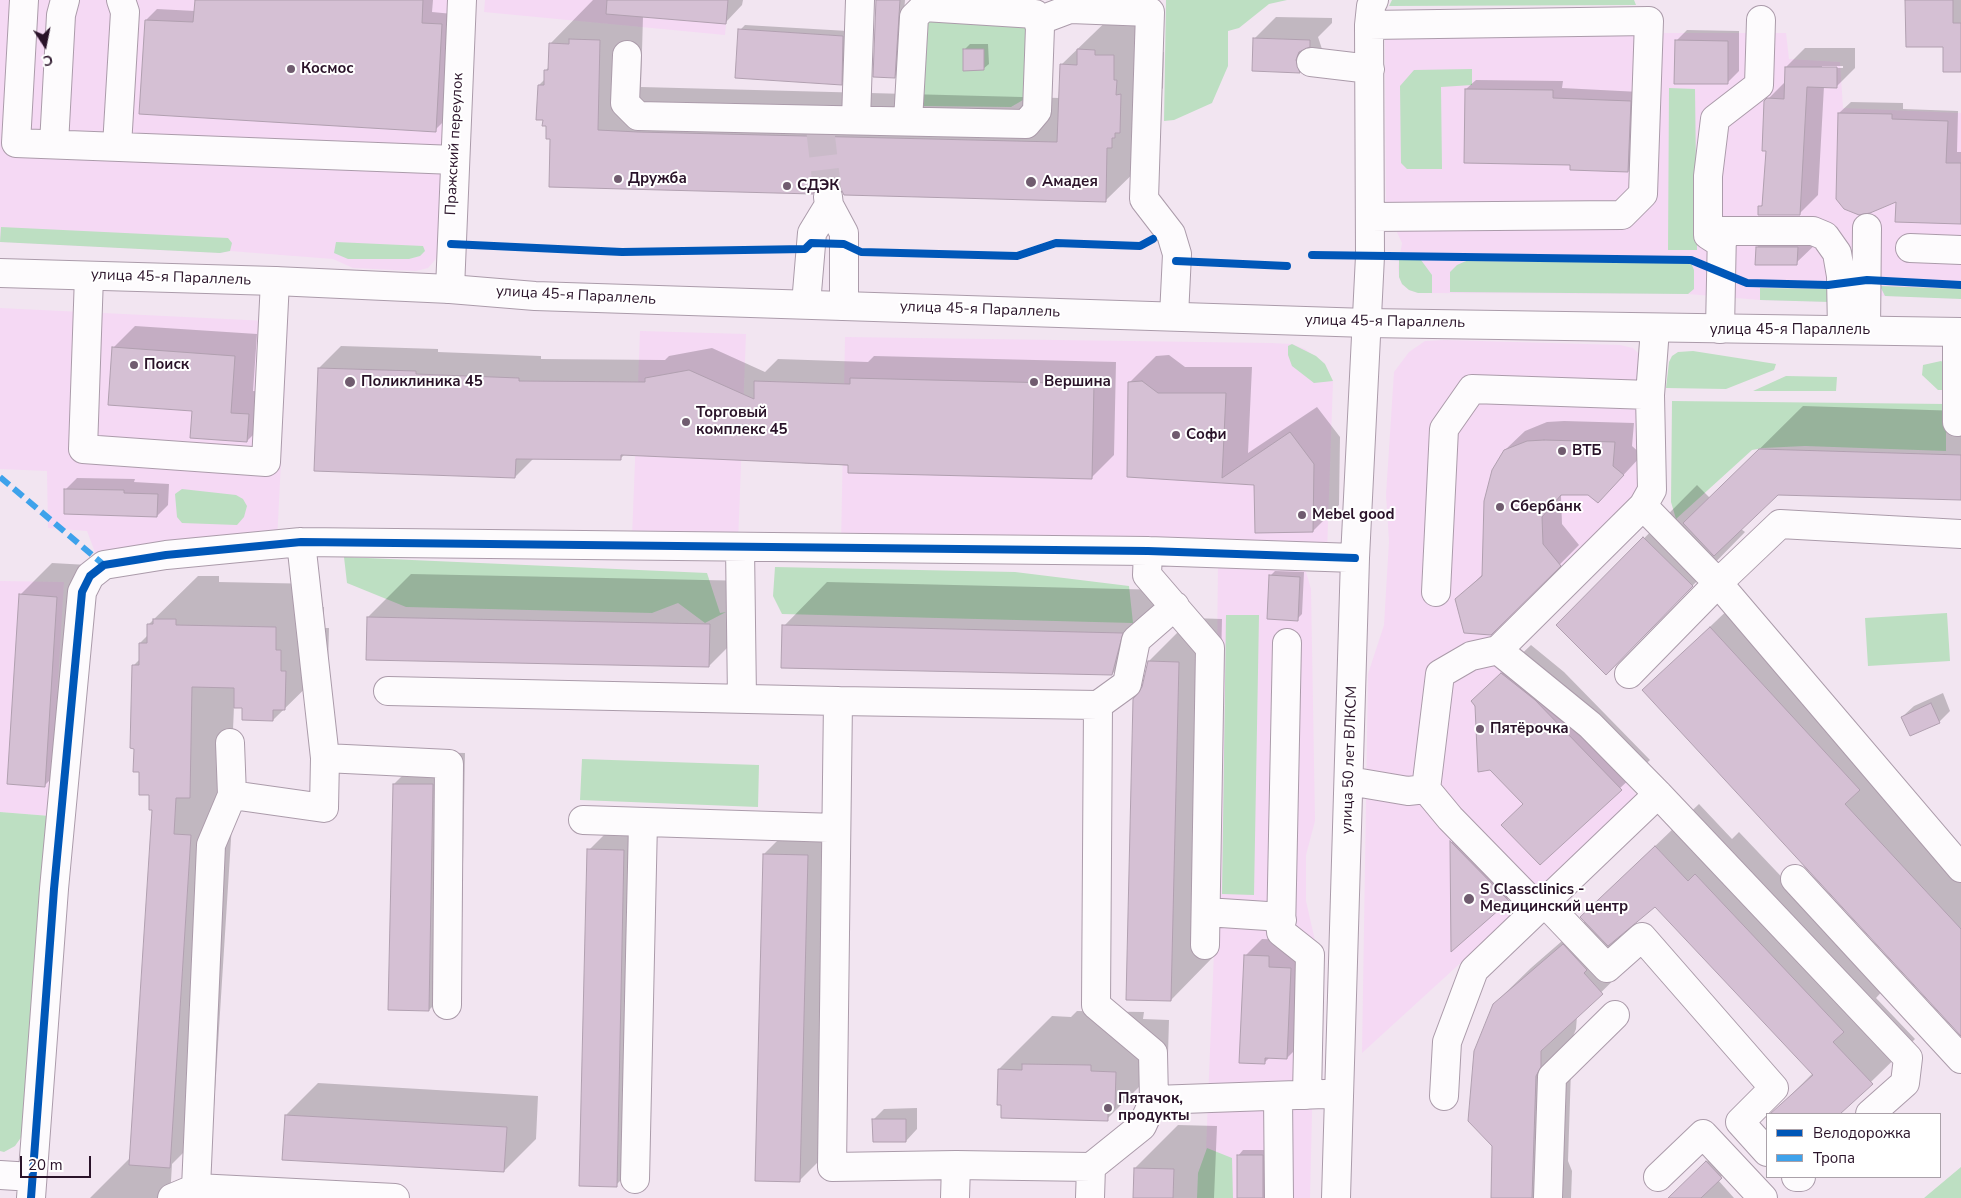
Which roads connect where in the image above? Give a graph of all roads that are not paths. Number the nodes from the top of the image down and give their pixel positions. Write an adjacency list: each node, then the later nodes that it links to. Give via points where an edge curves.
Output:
1 (24, 0): 14 (street, via 16,143)
2 (65, 0): 14 (street, via 61,15)
3 (121, 0): 15 (street, via 125,12)
4 (462, 0): 16 (street, Пражский переулок)
5 (860, 0): 12 (street)
6 (1372, 13): 11 (street, улица 50 лет ВЛКСМ); 17 (street, via 1649,21 1644,194 1622,215)
7 (1761, 20): 19 (street, via 1759,85 1715,120 1708,176 1708,235)
8 (1038, 21): 13 (street, via 1037,111 1026,124); 13 (street, via 1035,14 924,7 914,17); 28 (street, via 1070,9 1150,12 1144,199 1171,234 1177,254)
9 (627, 55): 12 (street, via 625,103 638,116 820,124)
10 (1311, 62): 11 (street)
11 (1370, 69): 17 (street, улица 50 лет ВЛКСМ)
12 (856, 120): 13 (street)
13 (908, 121)
14 (54, 144): 15 (street)
15 (117, 146): 16 (street)
16 (455, 160): 25 (street, Пражский переулок)
17 (1370, 217): 29 (street, улица 50 лет ВЛКСМ)
18 (1867, 228): 32 (street)
19 (1722, 244): 31 (street); 32 (street, via 1722,230 1813,231 1825,236 1837,253)
20 (1910, 248): 21 (street)
21 (1961, 250)
22 (0, 273): 23 (street, улица 45-я Параллель)
23 (89, 276): 24 (street, улица 45-я Параллель); 24 (street, via 83,449 266,462)
24 (275, 281): 25 (street, улица 45-я Параллель)
25 (450, 289): 26 (street, улица 45-я Параллель, via 535,296)
26 (806, 304): 27 (street, улица 45-я Параллель); 27 (street, via 812,232 828,201 844,233)
27 (844, 306): 28 (street, улица 45-я Параллель)
28 (1174, 316): 29 (street, улица 45-я Параллель)
29 (1367, 323): 30 (street, улица 45-я Параллель); 41 (street, улица 50 лет ВЛКСМ)
30 (1655, 329): 31 (street, улица 45-я Параллель); 34 (street)
31 (1720, 329): 32 (street, улица 45-я Параллель)
32 (1854, 330): 33 (street, улица 45-я Параллель)
33 (1959, 332): 35 (street)
34 (1650, 395): 36 (street, via 1652,490); 43 (street, via 1472,389 1444,429)
35 (1957, 422)
36 (1643, 506): 42 (street); 46 (street)
37 (1961, 534): 42 (street, via 1780,524)
38 (300, 542): 39 (street); 53 (street); 82 (street, via 166,555 104,565 90,576 82,592 54,889)
39 (740, 547): 40 (street); 49 (street)
40 (1148, 551): 41 (street); 44 (street, via 1147,575)
41 (1355, 558): 54 (street, улица 50 лет ВЛКСМ)
42 (1718, 583): 47 (street); 61 (street)
43 (1436, 592)
44 (1175, 606): 51 (street, via 1136,640 1127,684); 64 (street, via 1210,648)
45 (1288, 643): 65 (street)
46 (1498, 650): 55 (street, via 1470,656 1440,674); 56 (street, via 1590,725)
47 (1629, 674)
48 (388, 691): 49 (street)
49 (742, 699): 50 (street)
50 (838, 701): 51 (street); 60 (street)
51 (1098, 704): 74 (street, via 1096,1005 1153,1053)
52 (230, 743): 57 (street)
53 (325, 758): 57 (street, via 324,808); 67 (street, via 449,764)
54 (1349, 780): 55 (street, via 1408,791); 70 (street, улица 50 лет ВЛКСМ)
55 (1426, 789): 63 (street, via 1450,818 1533,902)
56 (1658, 794): 63 (street); 75 (street, via 1908,1058 1905,1083)
57 (232, 795): 83 (street, via 211,845)
58 (583, 820): 59 (street)
59 (643, 822): 60 (street); 81 (street)
60 (836, 828): 77 (street, via 832,1167)
61 (1961, 868)
62 (1795, 879): 69 (street)
63 (1545, 903): 73 (street, via 1474,970 1447,1042); 76 (street, via 1607,968 1642,937 1774,1088 1740,1122)
64 (1206, 912): 65 (street); 66 (street)
65 (1282, 920): 71 (street, via 1282,932 1310,956)
66 (1205, 945)
67 (447, 1005)
68 (1615, 1015): 90 (street, via 1552,1077)
69 (1961, 1059)
70 (1338, 1094): 71 (street); 89 (street, улица 50 лет ВЛКСМ)
71 (1307, 1095): 72 (street)
72 (1278, 1096): 74 (street); 88 (street)
73 (1444, 1096)
74 (1154, 1100): 78 (street, via 1142,1126)
75 (1871, 1113)
76 (1766, 1151)
77 (956, 1165): 78 (street); 86 (street)
78 (1091, 1168): 87 (street)
79 (0, 1175): 82 (street)
80 (1658, 1177): 91 (street, via 1703,1134)
81 (635, 1179)
82 (32, 1188)
83 (184, 1193): 84 (street)
84 (329, 1197): 85 (street)
85 (394, 1198)
86 (955, 1198)
87 (1090, 1198)
88 (1280, 1198)
89 (1336, 1198)
90 (1548, 1198)
91 (1763, 1198)

